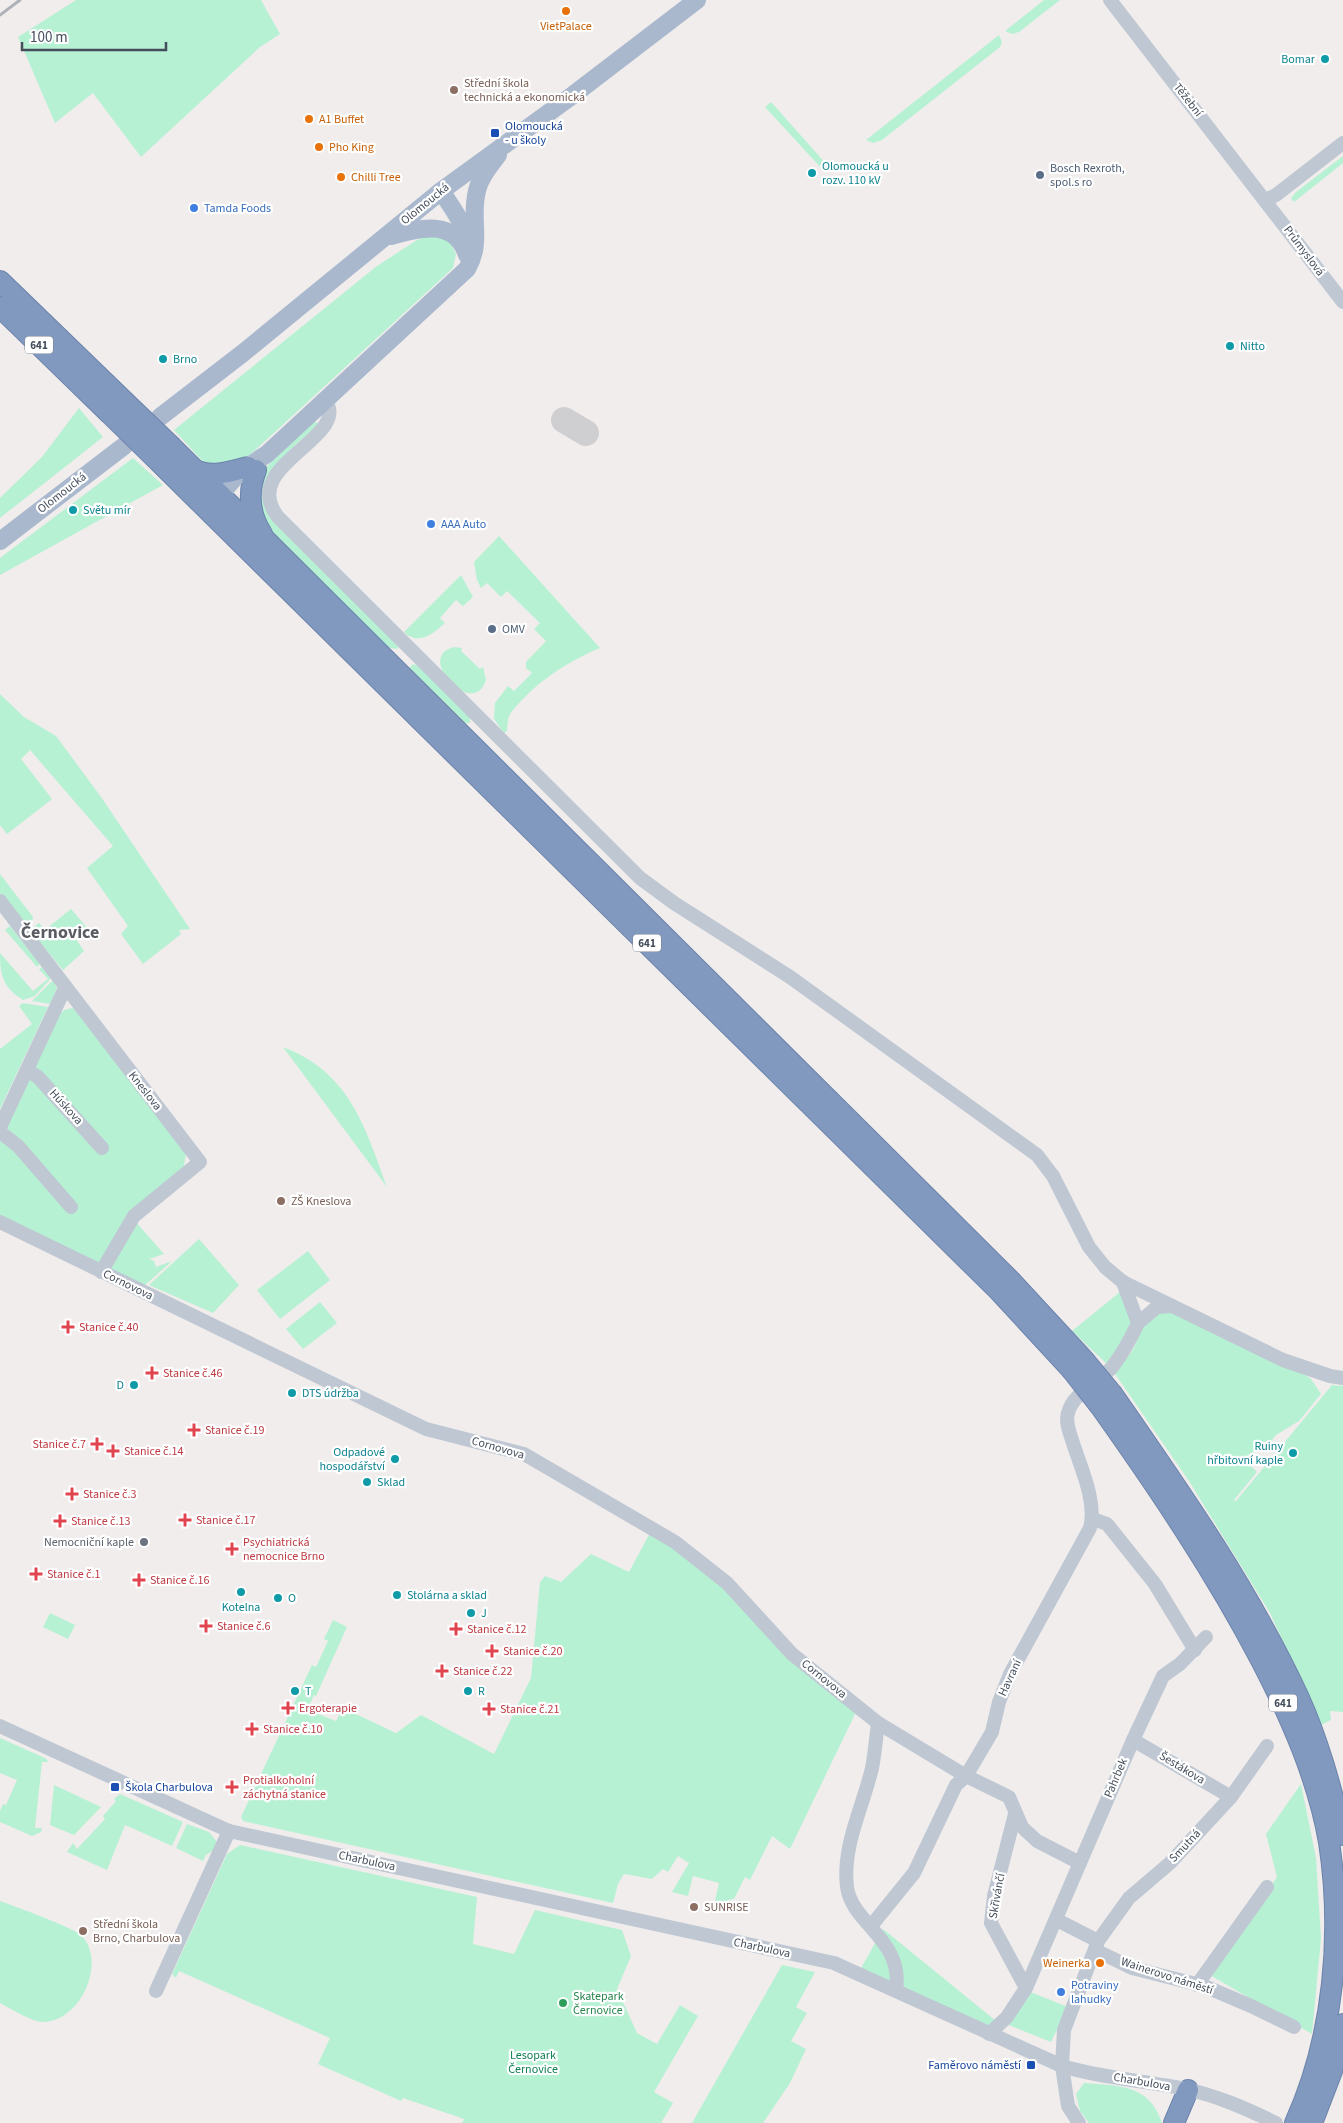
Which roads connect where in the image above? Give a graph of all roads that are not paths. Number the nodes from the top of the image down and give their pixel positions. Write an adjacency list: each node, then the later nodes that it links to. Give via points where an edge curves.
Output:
1 (697, 0): 3 (main road, Olomoucká)
2 (1110, 0): 6 (street, Těžební)
3 (508, 141): 5 (main road, Olomoucká); 10 (main road, via 478,188 476,248 467,269)
4 (1343, 143): 6 (street)
5 (441, 191): 7 (main road, Olomoucká); 8 (main road, via 465,232)
6 (1265, 200): 11 (street, Průmyslová)
7 (384, 238): 8 (main road, via 418,229 439,228 461,243); 15 (main road, Olomoucká)
8 (468, 257): 10 (main road)
9 (0, 281): 14 (highway, 641)
10 (456, 282): 13 (main road)
11 (1343, 302)
12 (0, 307): 14 (highway, 641)
13 (325, 400): 18 (main road); 34 (street, via 330,413 327,423 273,481 271,501 283,522 645,883 775,966 1037,1155 1053,1176 1088,1247)
14 (116, 407): 17 (highway, 641, bridge)
15 (160, 417)
16 (124, 446): 23 (main road, Olomoucká)
17 (164, 453): 19 (highway, 641); 21 (highway, 641)
18 (257, 464): 19 (highway, via 221,473); 20 (main road, via 234,494); 24 (highway, via 251,489 252,512)
19 (193, 469): 20 (highway, 641)
20 (221, 498): 21 (main road); 22 (main road); 24 (highway, 641)
21 (198, 501): 22 (highway, 641)
22 (219, 521): 37 (highway, 641, via 992,1284)
23 (0, 541)
24 (269, 547): 37 (highway, 641, via 1003,1273)
25 (0, 901): 26 (street, Kneslova)
26 (65, 988): 27 (street); 33 (street, Kneslova, via 200,1162 134,1216)
27 (27, 1070): 28 (street); 30 (street, Húskova, via 38,1077)
28 (0, 1127)
29 (0, 1132): 31 (street, via 18,1146)
30 (102, 1148)
31 (71, 1207)
32 (0, 1222): 33 (street, Cornovova)
33 (101, 1272): 43 (street, Cornovova, via 426,1429 524,1454 639,1520 675,1542 727,1583 792,1654)
34 (1123, 1282): 35 (street); 36 (street)
35 (1172, 1306): 36 (street, via 1157,1307); 38 (street, via 1283,1360)
36 (1138, 1323): 40 (street, via 1113,1366 1073,1401 1067,1414)
37 (1077, 1364): 39 (highway, 641, bridge)
38 (1343, 1378)
39 (1107, 1401): 51 (highway, 641, via 1184,1497 1248,1600 1299,1699 1324,1765); 66 (highway, 641, via 1230,1601 1285,1706 1309,1768 1329,1841 1336,1934 1326,2028 1312,2079)
40 (1093, 1519): 42 (street, via 1107,1524 1155,1584); 47 (street, Havraní, via 1069,1570 1010,1674 992,1732)
41 (1206, 1637): 42 (street, Pahrbek)
42 (1195, 1650): 45 (street, Pahrbek, via 1163,1676)
43 (878, 1723): 47 (street, Cornovova); 55 (street, via 872,1768 850,1842 846,1870 847,1889)
44 (0, 1726): 50 (street, Charbulova)
45 (1133, 1740): 48 (street, Šestákova); 52 (street, Pahrbek)
46 (1267, 1746): 48 (street, Smutná)
47 (966, 1776): 49 (street, Cornovova, via 1009,1797); 55 (street, Havraní, via 956,1785 914,1873)
48 (1230, 1797): 56 (street, Smutná, via 1170,1863 1128,1898)
49 (1015, 1814): 52 (street, via 1022,1827 1038,1841); 58 (street, Skřivánčí, via 994,1896 991,1923)
50 (229, 1830): 59 (street, Charbulova, via 834,1963); 60 (street)
51 (1343, 1835)
52 (1080, 1863): 54 (street, Pahrbek)
53 (1267, 1887): 57 (street)
54 (1057, 1920): 56 (street, Wainerovo náměstí); 58 (street)
55 (871, 1926): 59 (street, via 891,1954 896,1970)
56 (1097, 1946): 57 (street, Wainerovo náměstí, via 1132,1968); 64 (street, via 1064,2030)
57 (1197, 1985): 62 (street, Wainerovo náměstí, via 1252,2006)
58 (1026, 1988): 63 (street, via 1007,2017)
59 (896, 1990): 63 (street, Charbulova)
60 (156, 1991)
61 (1343, 2024): 66 (highway, 641, via 1332,2071)
62 (1294, 2028)
63 (990, 2034): 64 (street, Charbulova)
64 (1062, 2066): 65 (street, Charbulova); 67 (street, via 1068,2106)
65 (1188, 2090): 68 (highway); 69 (street, Charbulova, via 1234,2102)
66 (1306, 2119)
67 (1079, 2123)
68 (1174, 2123)
69 (1276, 2123)

